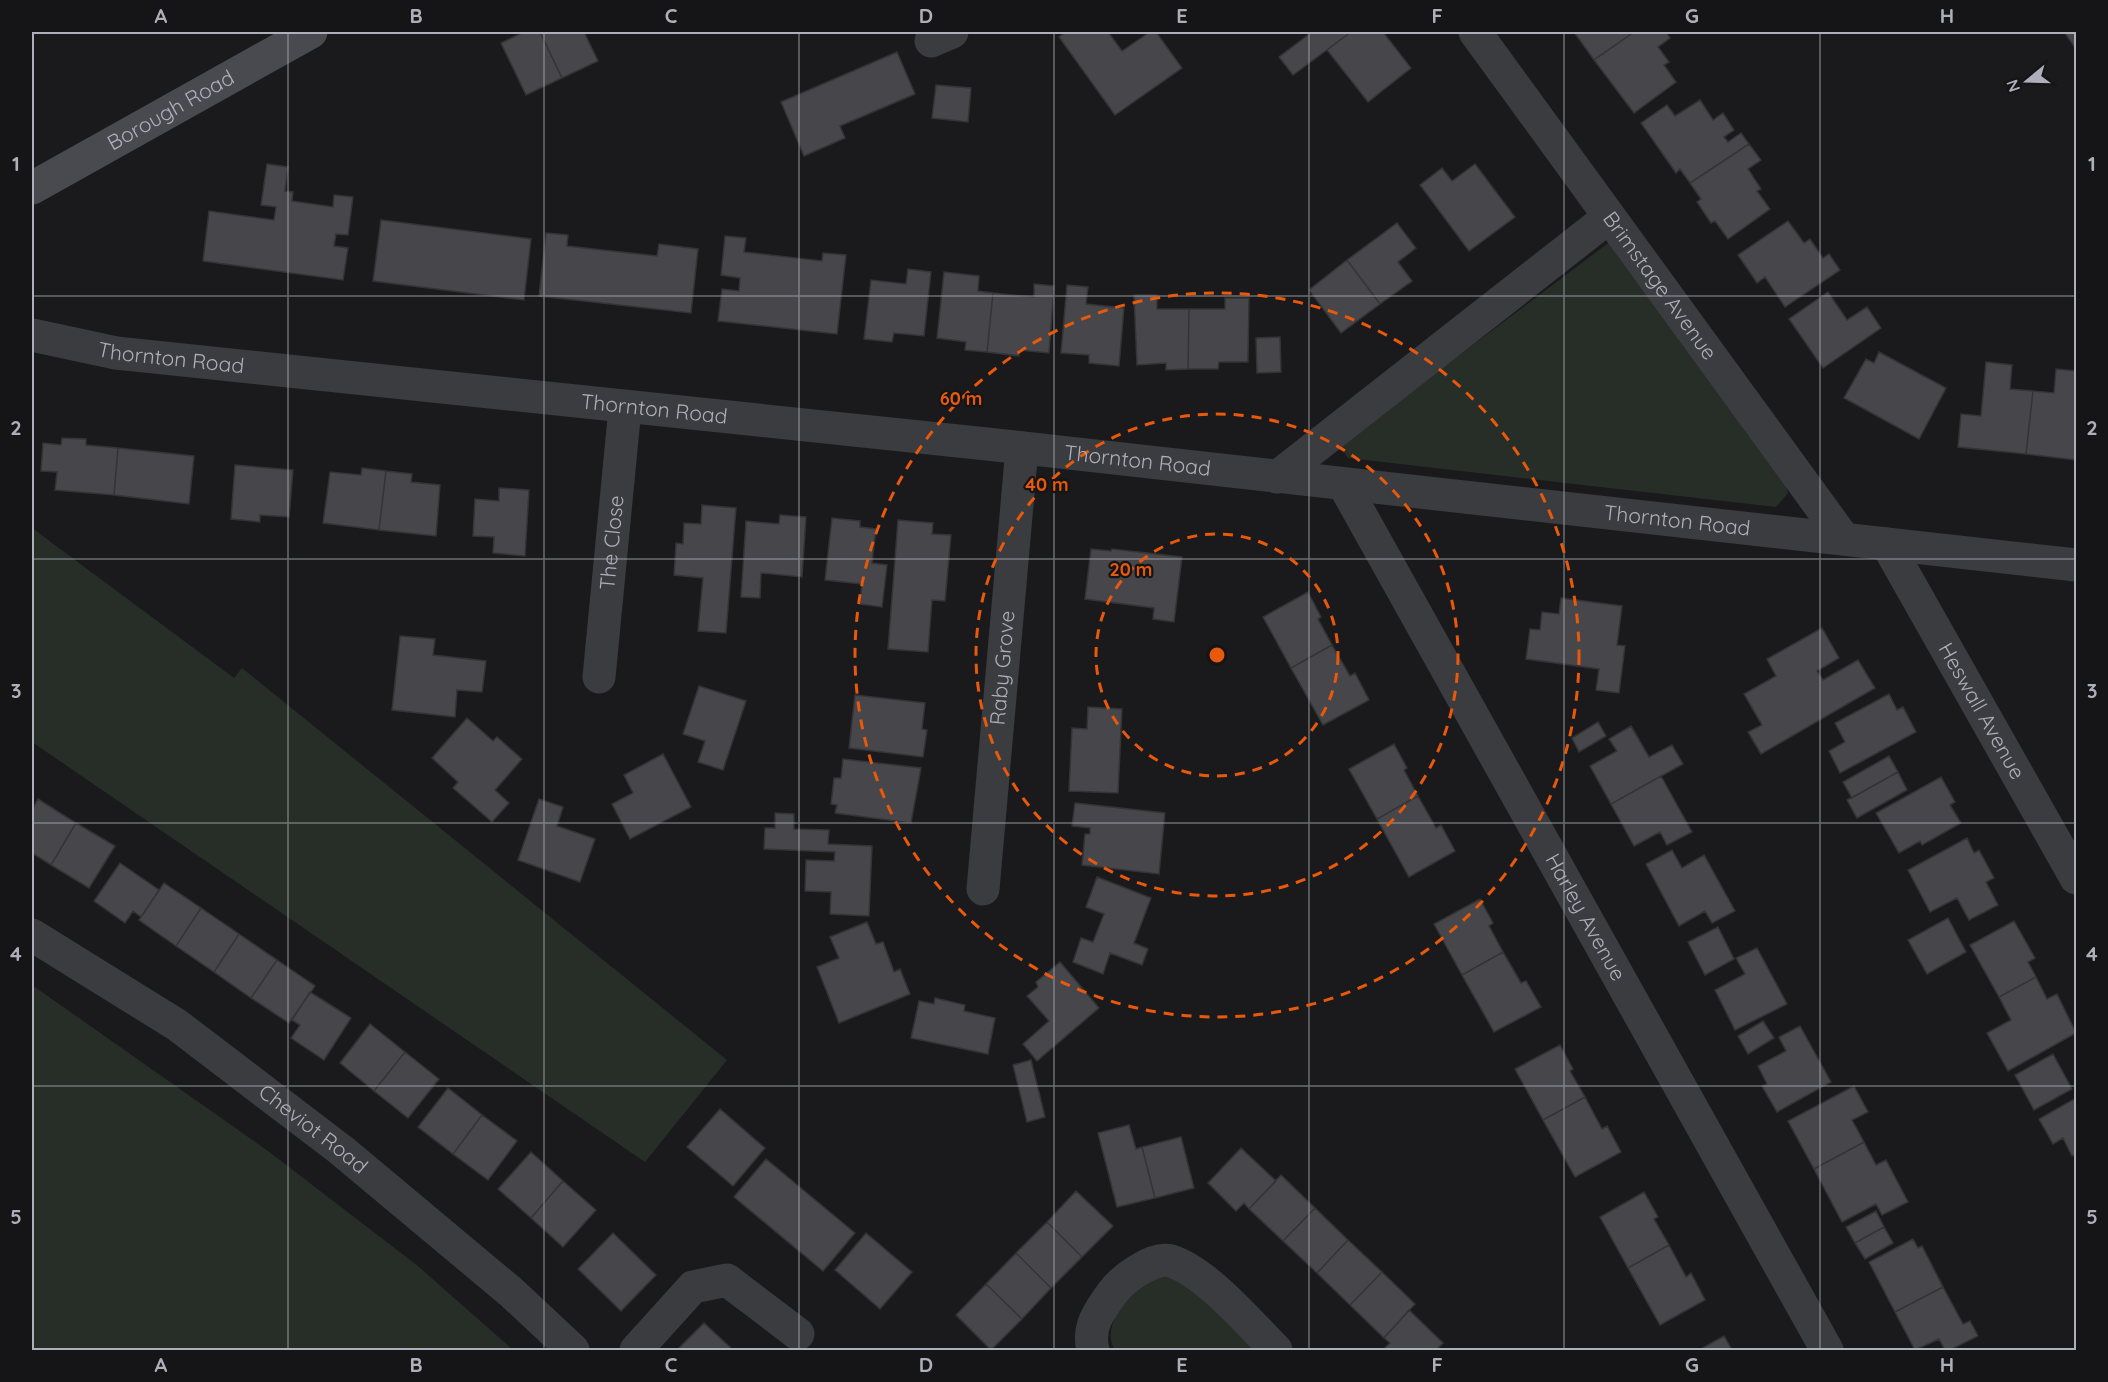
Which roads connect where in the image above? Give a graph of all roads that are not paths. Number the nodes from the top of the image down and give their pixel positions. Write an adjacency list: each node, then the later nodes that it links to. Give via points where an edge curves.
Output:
1 (311, 32): 3 (street, Borough Road)
2 (1475, 32): 4 (street, Brimstage Avenue)
3 (37, 177)
4 (1609, 217): 8 (street); 10 (street, Brimstage Avenue)
5 (32, 335): 6 (street, Thornton Road, via 116,354)
6 (625, 408): 7 (street, Thornton Road); 13 (street, The Close)
7 (1022, 448): 8 (street, Thornton Road); 15 (street, Raby Grove)
8 (1277, 477): 9 (street, Thornton Road)
9 (1344, 485): 10 (street, Thornton Road); 22 (street, Harley Avenue)
10 (1844, 539): 11 (street, Thornton Road)
11 (1887, 544): 12 (street, Thornton Road); 14 (street, Heswall Avenue)
12 (2076, 564)
13 (599, 677)
14 (2076, 878)
15 (983, 889)
16 (32, 935): 18 (street, Cheviot Road, via 177,1025 322,1136 511,1292)
17 (798, 1334): 19 (street, via 727,1280 693,1287)
18 (573, 1350)
19 (636, 1350)
20 (1093, 1350): 21 (street, via 1090,1337 1096,1315 1116,1287 1141,1267 1169,1260 1197,1273)
21 (1276, 1350)
22 (1827, 1350)

